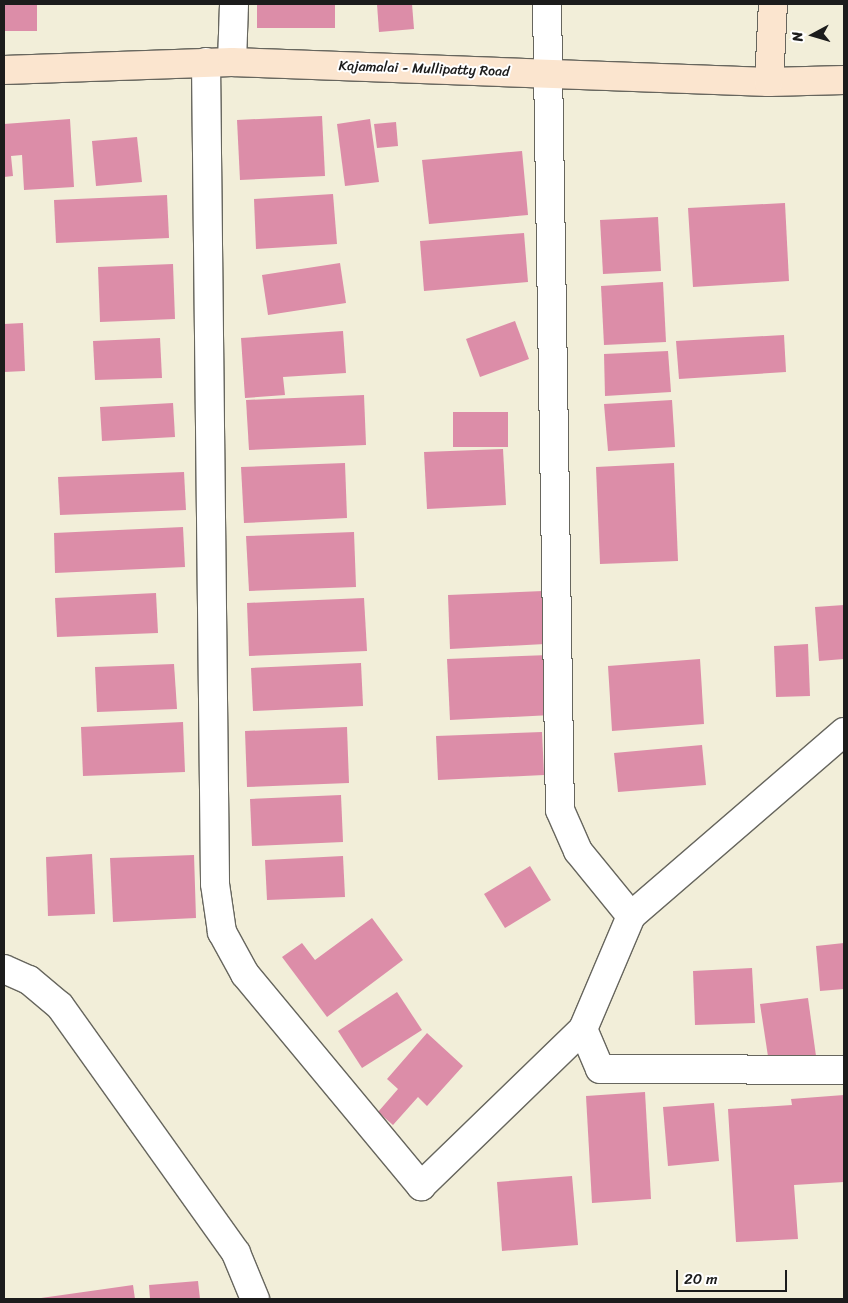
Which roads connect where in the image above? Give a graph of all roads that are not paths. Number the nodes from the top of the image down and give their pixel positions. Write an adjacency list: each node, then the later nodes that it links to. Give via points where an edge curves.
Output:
1 (234, 4): 4 (street)
2 (547, 4): 6 (street)
3 (773, 4): 8 (main road)
4 (219, 62): 5 (main road, Kajamalai - Mullipatty Road); 6 (main road, Kajamalai - Mullipatty Road); 12 (street, via 215,884 222,932 245,974 421,1186)
5 (4, 70)
6 (548, 74): 8 (main road, Kajamalai - Mullipatty Road); 10 (street, via 560,810 578,851)
7 (844, 80): 8 (main road, Kajamalai - Mullipatty Road)
8 (769, 82)
9 (844, 732): 10 (street)
10 (631, 916): 12 (street)
11 (4, 969): 14 (street, via 29,980 65,1013 236,1253)
12 (583, 1029): 13 (street, via 600,1070)
13 (844, 1070)
14 (254, 1299)

